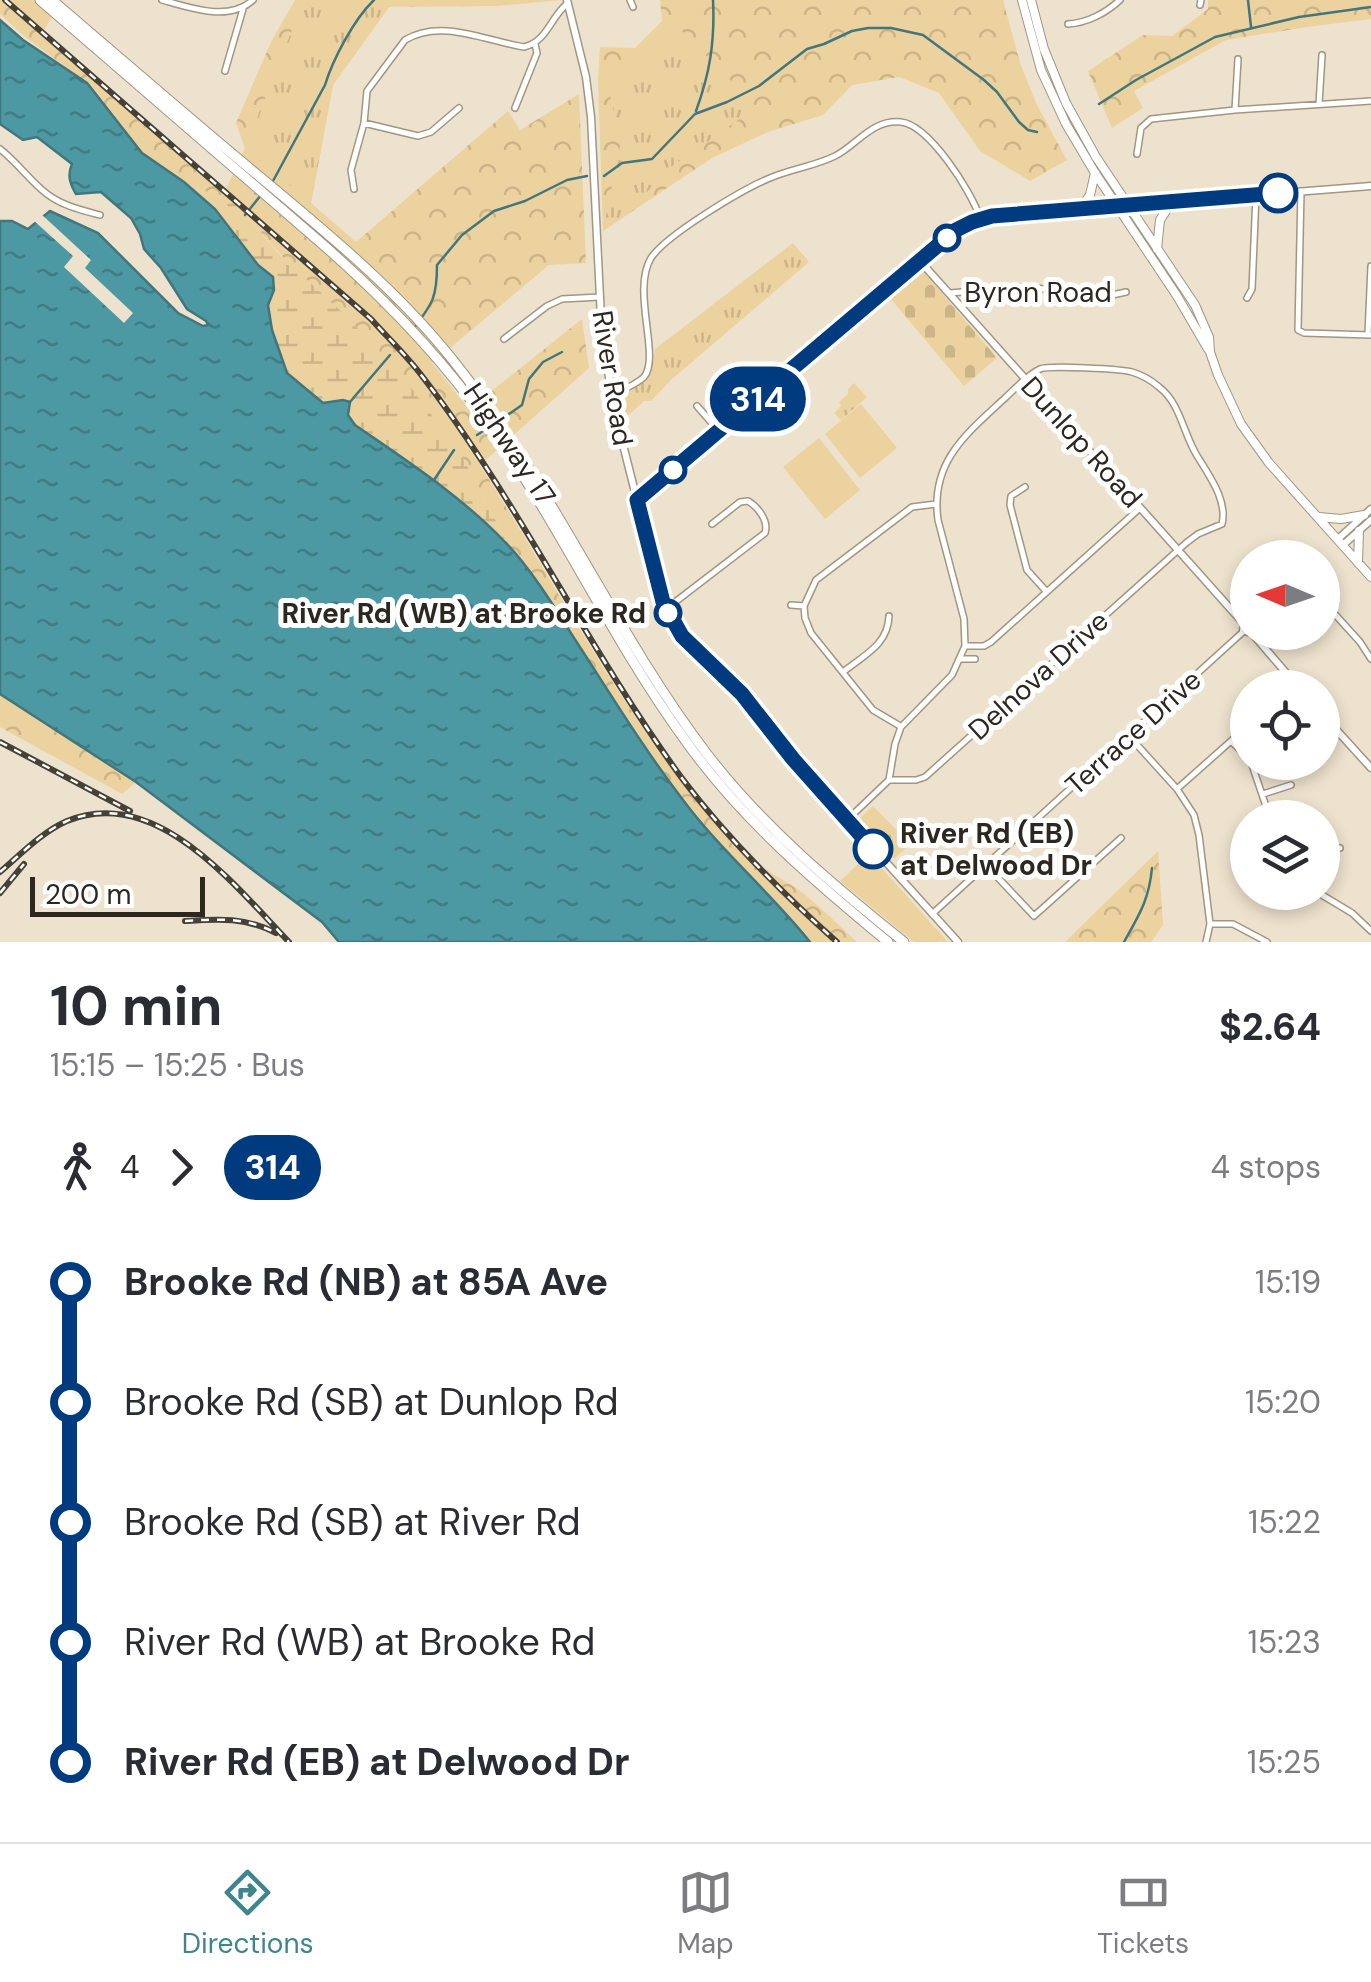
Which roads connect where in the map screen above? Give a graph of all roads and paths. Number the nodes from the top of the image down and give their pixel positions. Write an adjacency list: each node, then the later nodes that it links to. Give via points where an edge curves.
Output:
1 (40, 0): 24 (highway, Highway 17)
2 (52, 0): 24 (highway, Highway 17)
3 (162, 0): 9 (street, via 213,12)
4 (253, 0): 9 (street)
5 (1022, 0): 23 (main road, via 1047,84)
6 (1031, 0): 31 (main road, via 1066,103)
7 (1122, 1): 10 (street)
8 (568, 2): 11 (street); 40 (street, River Road, via 591,117)
9 (243, 9): 14 (street)
10 (1068, 24)
11 (535, 44): 18 (street); 20 (street, via 444,30 414,35 367,91)
12 (1322, 56): 16 (street)
13 (1238, 59): 19 (street)
14 (225, 70)
15 (1371, 100): 16 (street)
16 (1320, 104): 19 (street)
17 (459, 108): 20 (street, via 418,136)
18 (515, 108)
19 (1235, 110): 22 (street, via 1151,119 1142,128)
20 (364, 122): 26 (street, via 351,170)
21 (0, 149): 33 (street, via 49,196)
22 (1137, 154)
23 (1095, 173): 30 (main road); 32 (main road)
24 (248, 174): 48 (highway, Highway 17, via 370,272)
25 (1371, 186): 27 (street)
26 (354, 189)
27 (1301, 191): 28 (street); 42 (street, via 1298,330)
28 (1256, 195): 29 (street); 41 (street)
29 (1172, 202): 31 (street); 35 (main road, via 1160,220)
30 (1117, 205): 31 (street); 32 (street); 44 (main road)
31 (1128, 205): 35 (main road)
32 (1081, 208): 34 (street)
33 (100, 216)
34 (980, 218): 36 (street); 46 (street, via 926,134 901,122 875,127 831,158 766,180 663,246 650,260 643,287 650,366 641,380)
35 (1157, 249): 44 (main road, via 1195,305)
36 (920, 261): 39 (street, Dunlop Road); 49 (street)
37 (1371, 266): 42 (street)
38 (1126, 292): 39 (street, Byron Road, via 1022,286)
39 (949, 293): 45 (street, Dunlop Road)
40 (600, 297): 43 (street, via 562,299); 46 (street, River Road)
41 (1247, 298)
42 (1369, 334)
43 (504, 339)
44 (1210, 352): 55 (main road, via 1248,436)
45 (1026, 379): 52 (street, via 958,444 940,478); 53 (street, Dunlop Road); 60 (street, Delnova Drive, via 1052,366 1119,370 1164,390 1224,516 1222,524)
46 (611, 395): 51 (street, River Road)
47 (698, 406): 49 (street)
48 (500, 432): 97 (highway, Highway 17, via 652,694 703,764 794,863); 98 (highway, Highway 17, via 713,762 800,855)
49 (719, 432): 51 (street)
50 (1026, 487): 63 (street, via 1011,496 1010,505 1027,570)
51 (637, 500): 66 (street, River Road)
52 (936, 504): 65 (street, via 912,507 831,568 816,580); 71 (street)
53 (1140, 508): 60 (street, Dunlop Road); 63 (street)
54 (1369, 515): 55 (main road); 57 (street); 59 (street)
55 (1318, 516): 58 (main road)
56 (712, 524): 66 (street, via 748,500 767,529)
57 (1359, 530): 59 (street); 61 (main road)
58 (1338, 540)
59 (1340, 542): 61 (main road)
60 (1178, 550): 67 (street, Dunlop Road); 83 (street, Delnova Drive, via 925,777)
61 (1358, 562): 62 (main road)
62 (1371, 577)
63 (1047, 592): 71 (street, via 991,642)
64 (791, 605): 65 (street)
65 (804, 606): 77 (street, via 811,633)
66 (666, 610): 89 (street, River Road)
67 (1230, 610)
68 (889, 616): 77 (street, via 883,641)
69 (1340, 620): 75 (street)
70 (1230, 644): 80 (street, Terrace Drive)
71 (965, 646): 73 (street)
72 (1266, 650): 76 (street, Dunlop Road)
73 (960, 659): 74 (street); 78 (street, via 944,685)
74 (975, 659)
75 (1371, 659)
76 (1283, 670)
77 (843, 672): 78 (street, via 873,710)
78 (901, 726): 83 (street)
79 (1340, 734): 82 (street)
80 (1129, 736): 86 (street); 91 (street, Terrace Drive)
81 (1230, 743): 86 (street)
82 (1371, 768)
83 (889, 780): 89 (street)
84 (1257, 780): 87 (street)
85 (1291, 785): 87 (street)
86 (1177, 790): 95 (street, via 1194,815)
87 (1263, 794): 88 (street)
88 (1265, 800)
89 (848, 820): 93 (street, River Road)
90 (1121, 838): 91 (street, via 1034,916)
91 (986, 865): 93 (street, Terrace Drive)
92 (1340, 906): 94 (street)
93 (932, 914): 99 (street, River Road)
94 (1368, 922): 96 (street)
95 (1210, 924): 100 (street); 101 (street, via 1233,924)
96 (1371, 931)
97 (888, 942)
98 (904, 942)
99 (958, 942)
100 (1206, 942)
101 (1266, 942)

